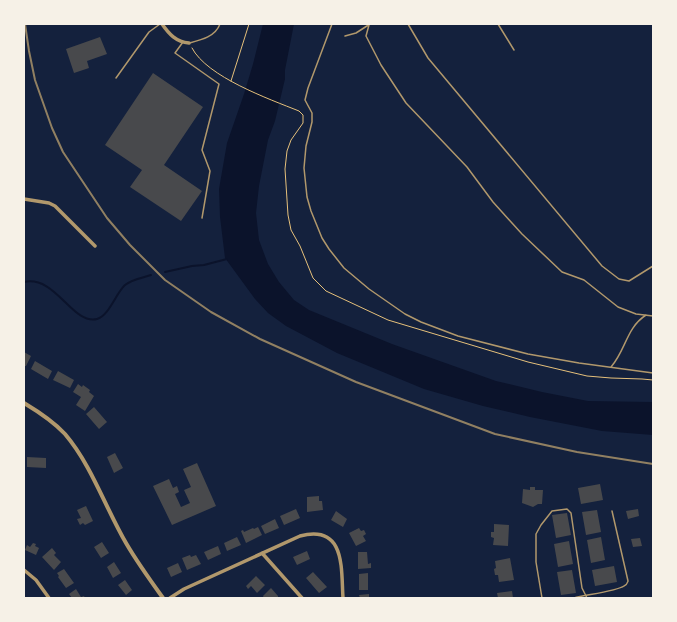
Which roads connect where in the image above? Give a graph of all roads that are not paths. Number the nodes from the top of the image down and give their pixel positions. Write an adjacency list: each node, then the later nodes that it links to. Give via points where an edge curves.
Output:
1 (161, 24): 8 (street, via 167,32); 11 (lane, via 149,32)
2 (220, 24): 9 (lane, via 212,34)
3 (332, 24): 18 (lane, via 305,100 312,113 312,122 304,168 311,211 322,238 344,268 397,309 441,330 528,354)
4 (369, 24): 7 (lane, via 356,33); 16 (lane, via 366,36 381,66 406,102 467,168 522,234 562,272 584,280 618,307)
5 (408, 24): 15 (lane, via 428,58 602,266 619,279 629,281)
6 (498, 24): 10 (lane)
7 (345, 36)
8 (183, 42): 9 (street); 13 (lane, via 175,53 219,84 202,150 210,171)
9 (189, 43)
10 (514, 50)
11 (116, 78)
12 (24, 199): 14 (street, via 55,206)
13 (202, 218)
14 (96, 246)
15 (653, 266)
16 (646, 315): 17 (lane); 18 (lane, via 632,327 618,359)
17 (653, 316)
18 (611, 368): 19 (lane)
19 (653, 373)
20 (24, 403): 26 (street, via 54,423 74,445 125,542)
21 (612, 511): 24 (lane, via 628,581 624,586)
22 (262, 553): 27 (street); 28 (street); 29 (street, via 307,534 327,537 340,554)
23 (24, 570): 25 (street, via 36,580)
24 (586, 595): 30 (lane, via 582,588 571,513 567,509 554,510 536,534 536,562); 31 (lane); 32 (lane)
25 (49, 598)
26 (163, 598)
27 (170, 598)
28 (302, 598)
29 (343, 598)
30 (542, 598)
31 (574, 598)
32 (588, 598)

